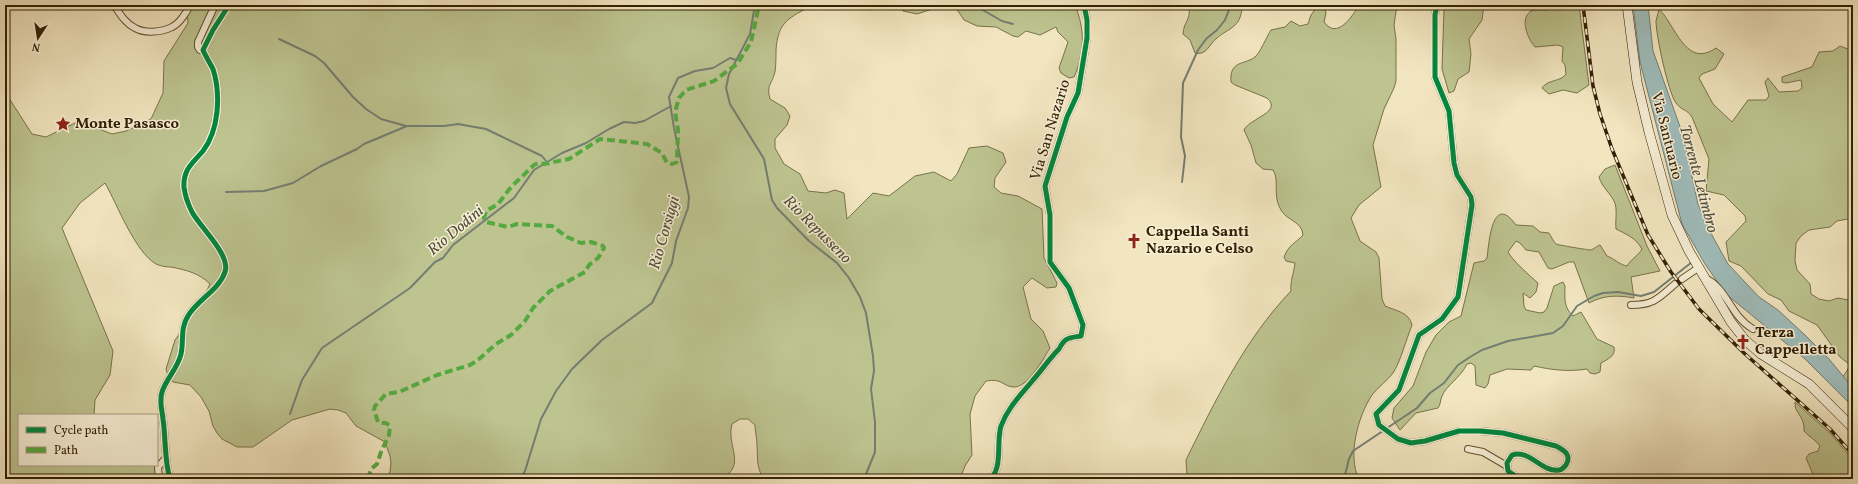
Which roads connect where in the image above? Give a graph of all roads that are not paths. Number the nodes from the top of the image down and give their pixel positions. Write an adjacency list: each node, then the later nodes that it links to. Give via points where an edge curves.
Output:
1 (114, 5): 2 (street, via 125,22 136,29 153,32 173,27)
2 (190, 5)
3 (215, 5): 8 (street, via 198,42 200,50)
4 (228, 5): 8 (street)
5 (1084, 5): 21 (street, Via San Nazario, via 1087,38 1078,93 1067,117 1045,186 1050,215 1050,262 1069,288 1083,325 1081,336 1068,337 1062,341 1059,349 1014,402 1002,426 996,473)
6 (1437, 5): 18 (street, via 1435,77 1447,104 1454,162 1458,175 1471,197 1471,220 1458,297 1442,319 1418,335 1399,390 1376,414 1379,425 1398,439 1411,443 1459,431 1503,433 1556,446 1564,450 1568,456 1566,465 1558,470 1527,456 1516,454 1509,458)
7 (1627, 5): 9 (main road, Via Santuario, via 1637,82 1667,198 1677,228)
8 (204, 50): 17 (street, via 213,71 217,102 216,125 209,141 186,169 185,195 192,212 217,246 226,265 225,272 218,282 188,316 182,333 181,355 162,391 160,408 163,417)
9 (1698, 268): 10 (main road, Via Santuario); 11 (street)
10 (1704, 278): 14 (street, via 1714,282 1744,324); 15 (main road, Via Santuario, via 1731,322 1746,340 1761,354 1809,384)
11 (1682, 279)
12 (1675, 284): 13 (street, via 1656,301 1647,305)
13 (1631, 305)
14 (1753, 328)
15 (1853, 428)
16 (1468, 449): 18 (street, via 1483,452)
17 (165, 460): 19 (street, via 158,467); 20 (street)
18 (1507, 466): 22 (street, via 1512,474)
19 (159, 479)
20 (170, 479)
21 (991, 479)
22 (1524, 479)

